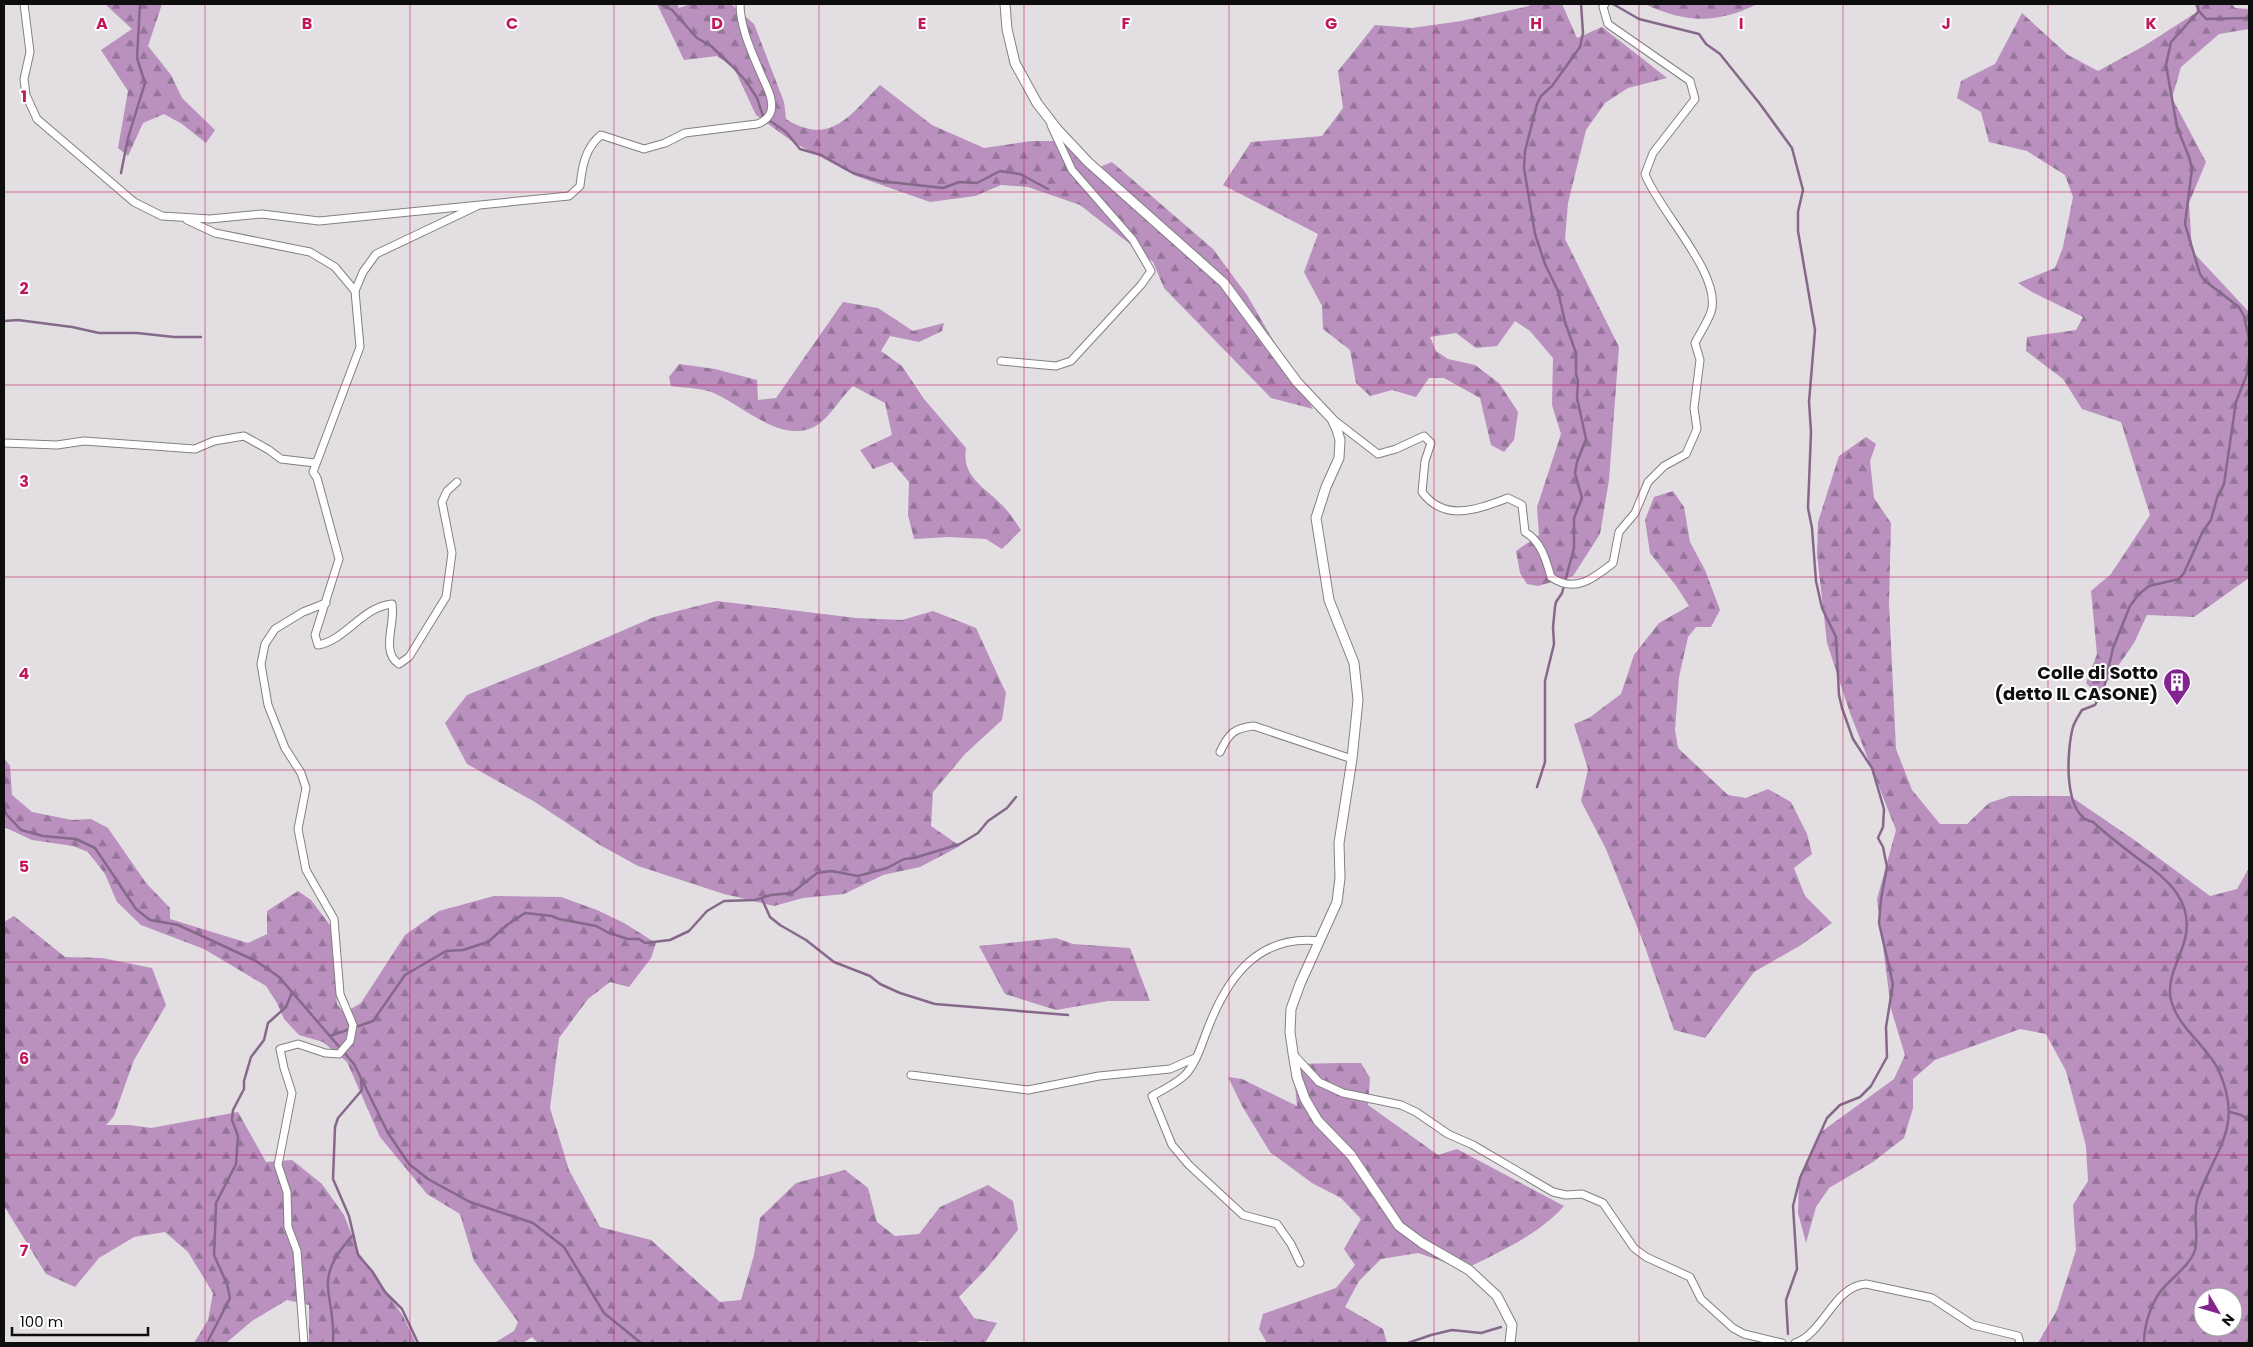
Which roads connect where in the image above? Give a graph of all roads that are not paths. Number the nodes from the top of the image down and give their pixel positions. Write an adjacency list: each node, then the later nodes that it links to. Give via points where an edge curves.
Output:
1 (24, 4): 7 (street, via 30,52 24,79 26,95 37,119 134,202 162,216)
2 (740, 4): 6 (street, via 746,32 771,98 770,112 764,121 685,133 644,149 601,135 582,163 580,186 569,196)
3 (1005, 4): 5 (street, via 1015,63)
4 (1605, 4): 10 (street, via 1608,24 1690,81 1695,99 1653,153 1644,174 1694,253 1710,286 1711,311 1695,343 1700,360 1694,408 1697,429 1686,454 1664,466 1648,482 1635,512 1619,532 1614,563 1590,581 1560,583 1551,577 1546,556 1532,536 1525,532 1522,505 1508,498 1466,512 1446,510 1430,503 1422,492 1425,460 1431,443 1424,436 1378,454)
5 (1045, 114): 9 (street, via 1072,170 1133,240 1151,271 1071,361 1056,366); 10 (street, via 1088,162 1224,283 1297,382)
6 (482, 204): 7 (street, via 319,220 262,214 210,219); 8 (street, via 376,254)
7 (182, 217): 8 (street, via 215,233 310,252 335,267)
8 (355, 291): 12 (street, via 360,347)
9 (1000, 361)
10 (1332, 419): 16 (street, via 1340,440 1339,458 1316,518 1329,600 1354,663 1358,700)
11 (4, 443): 12 (street, via 57,445 84,441 195,449 244,436 281,459)
12 (315, 463): 14 (street, via 313,472 318,478 339,559)
13 (457, 482): 14 (street, via 447,491 442,502 452,553 446,597 409,657 399,664 389,651 394,614 392,604 382,605 327,643 318,644 315,635)
14 (326, 603): 22 (street, via 275,629 265,644 261,664 268,705 306,788 298,829 306,870 334,919 340,994 353,1025 350,1041 339,1054 298,1044 280,1049 292,1093 278,1164 287,1192 288,1227 297,1251)
15 (1220, 752): 16 (street, via 1234,731 1254,726)
16 (1352, 759): 17 (street, via 1339,843 1337,902)
17 (1320, 941): 18 (street, via 1291,1009); 19 (street, via 1300,938 1272,946 1244,966 1218,1002)
18 (1293, 1053): 23 (street, via 1305,1099 1318,1121 1351,1155 1400,1226 1422,1243 1469,1270 1497,1296 1512,1325); 24 (street, via 1319,1082 1343,1093 1401,1105 1553,1192 1582,1194 1603,1204 1634,1248 1690,1277 1701,1298 1733,1328 1744,1334)
19 (1195, 1057): 20 (street, via 1170,1069 1099,1076 1028,1090); 21 (street, via 1185,1075 1152,1096 1172,1145 1243,1215 1276,1224)
20 (911, 1075)
21 (1300, 1263)
22 (304, 1343)
23 (1510, 1343)
24 (1782, 1343)
25 (1795, 1343): 26 (street, via 1802,1341 1847,1292 1856,1285 1866,1284 1932,1298 1973,1325 2018,1336)
26 (2020, 1343)

